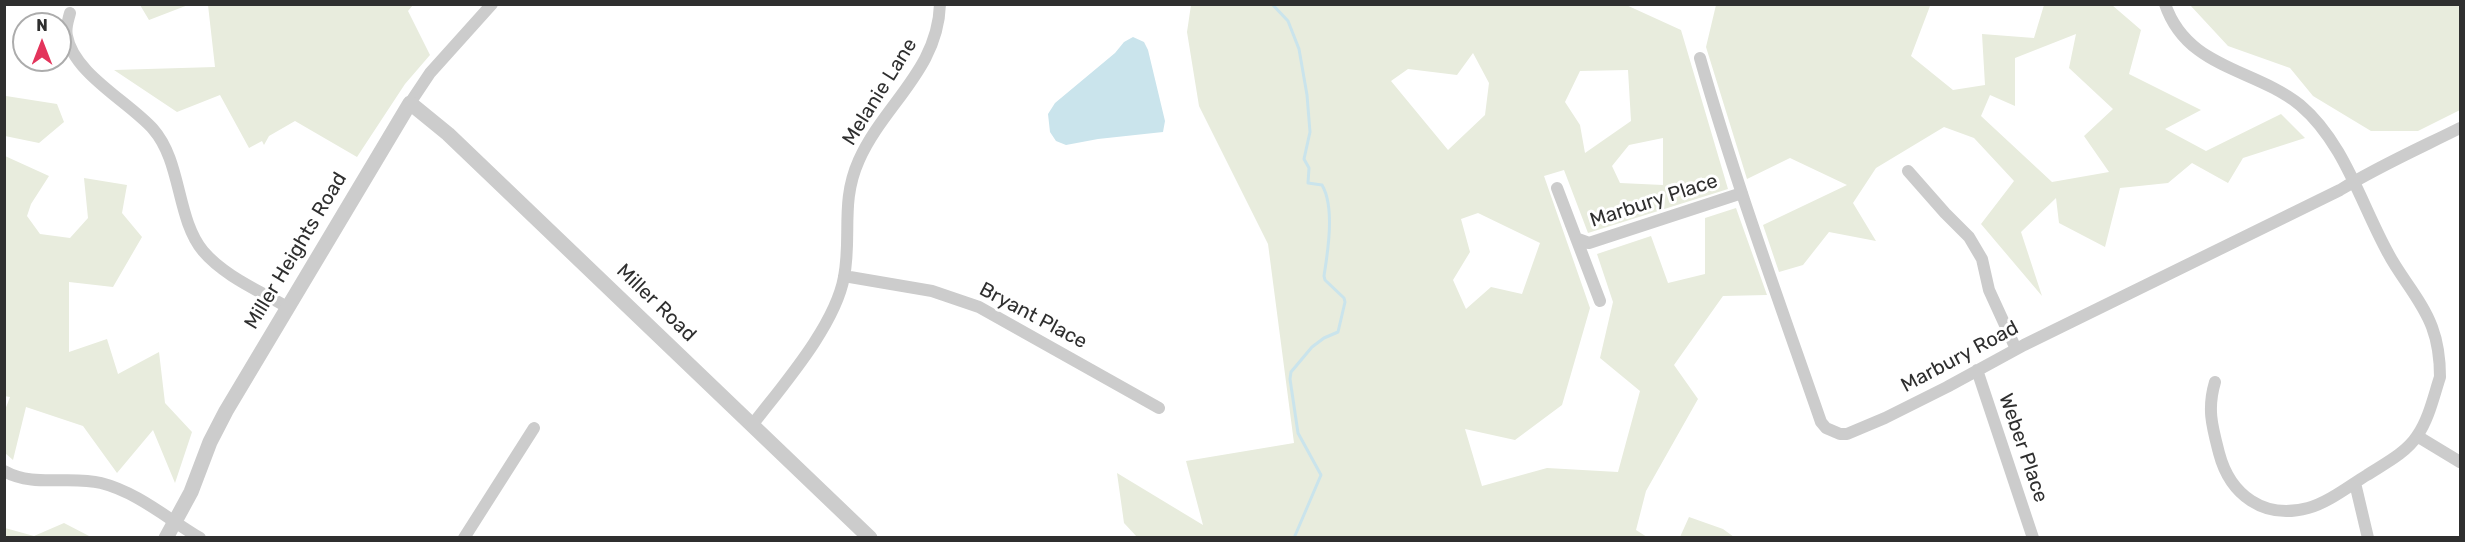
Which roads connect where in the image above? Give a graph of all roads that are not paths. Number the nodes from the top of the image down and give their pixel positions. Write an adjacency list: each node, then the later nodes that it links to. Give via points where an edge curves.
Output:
1 (492, 4): 6 (street, Miller Heights Road, via 430,73)
2 (940, 4): 13 (street, Melanie Lane, via 937,32 929,53 869,141 852,178)
3 (2165, 4): 9 (street, via 2174,24 2196,49 2301,106 2324,132)
4 (72, 46): 15 (street, via 89,72 152,128 164,146 202,250 225,270)
5 (1700, 58): 11 (street, Marbury Road)
6 (410, 104): 15 (street, Miller Heights Road); 20 (street, Miller Road, via 448,134)
7 (2460, 128): 9 (street, Marbury Road)
8 (1908, 171): 16 (street, via 1969,237 1982,259 1989,290)
9 (2353, 182): 16 (street, Marbury Road); 22 (street, via 2387,252 2426,315 2436,341 2440,376)
10 (1557, 188): 12 (street, Marbury Place)
11 (1742, 193): 12 (street, Marbury Place, via 1589,243); 17 (street, Marbury Road, via 1826,428 1847,434)
12 (1578, 239): 14 (street, Marbury Place)
13 (844, 276): 19 (street, Bryant Place, via 932,291 979,307); 20 (street, Melanie Lane, via 828,318)
14 (1600, 301)
15 (287, 307): 26 (street, Miller Heights Road, via 217,426)
16 (2016, 349): 17 (street, Marbury Road)
17 (1977, 370): 31 (street, Weber Place)
18 (2215, 382): 25 (street, via 2209,407 2217,447 2228,479 2243,496 2270,509 2295,510 2319,504)
19 (1159, 408)
20 (753, 424): 30 (street, Miller Road)
21 (534, 428): 29 (street)
22 (2417, 436): 23 (street); 25 (street, via 2397,456)
23 (2460, 462)
24 (4, 471): 26 (street, via 32,480 83,481 113,487)
25 (2355, 483): 32 (street)
26 (174, 523): 27 (street, Miller Heights Road); 28 (street)
27 (166, 537)
28 (200, 537)
29 (465, 537)
30 (870, 537)
31 (2033, 537)
32 (2367, 537)

